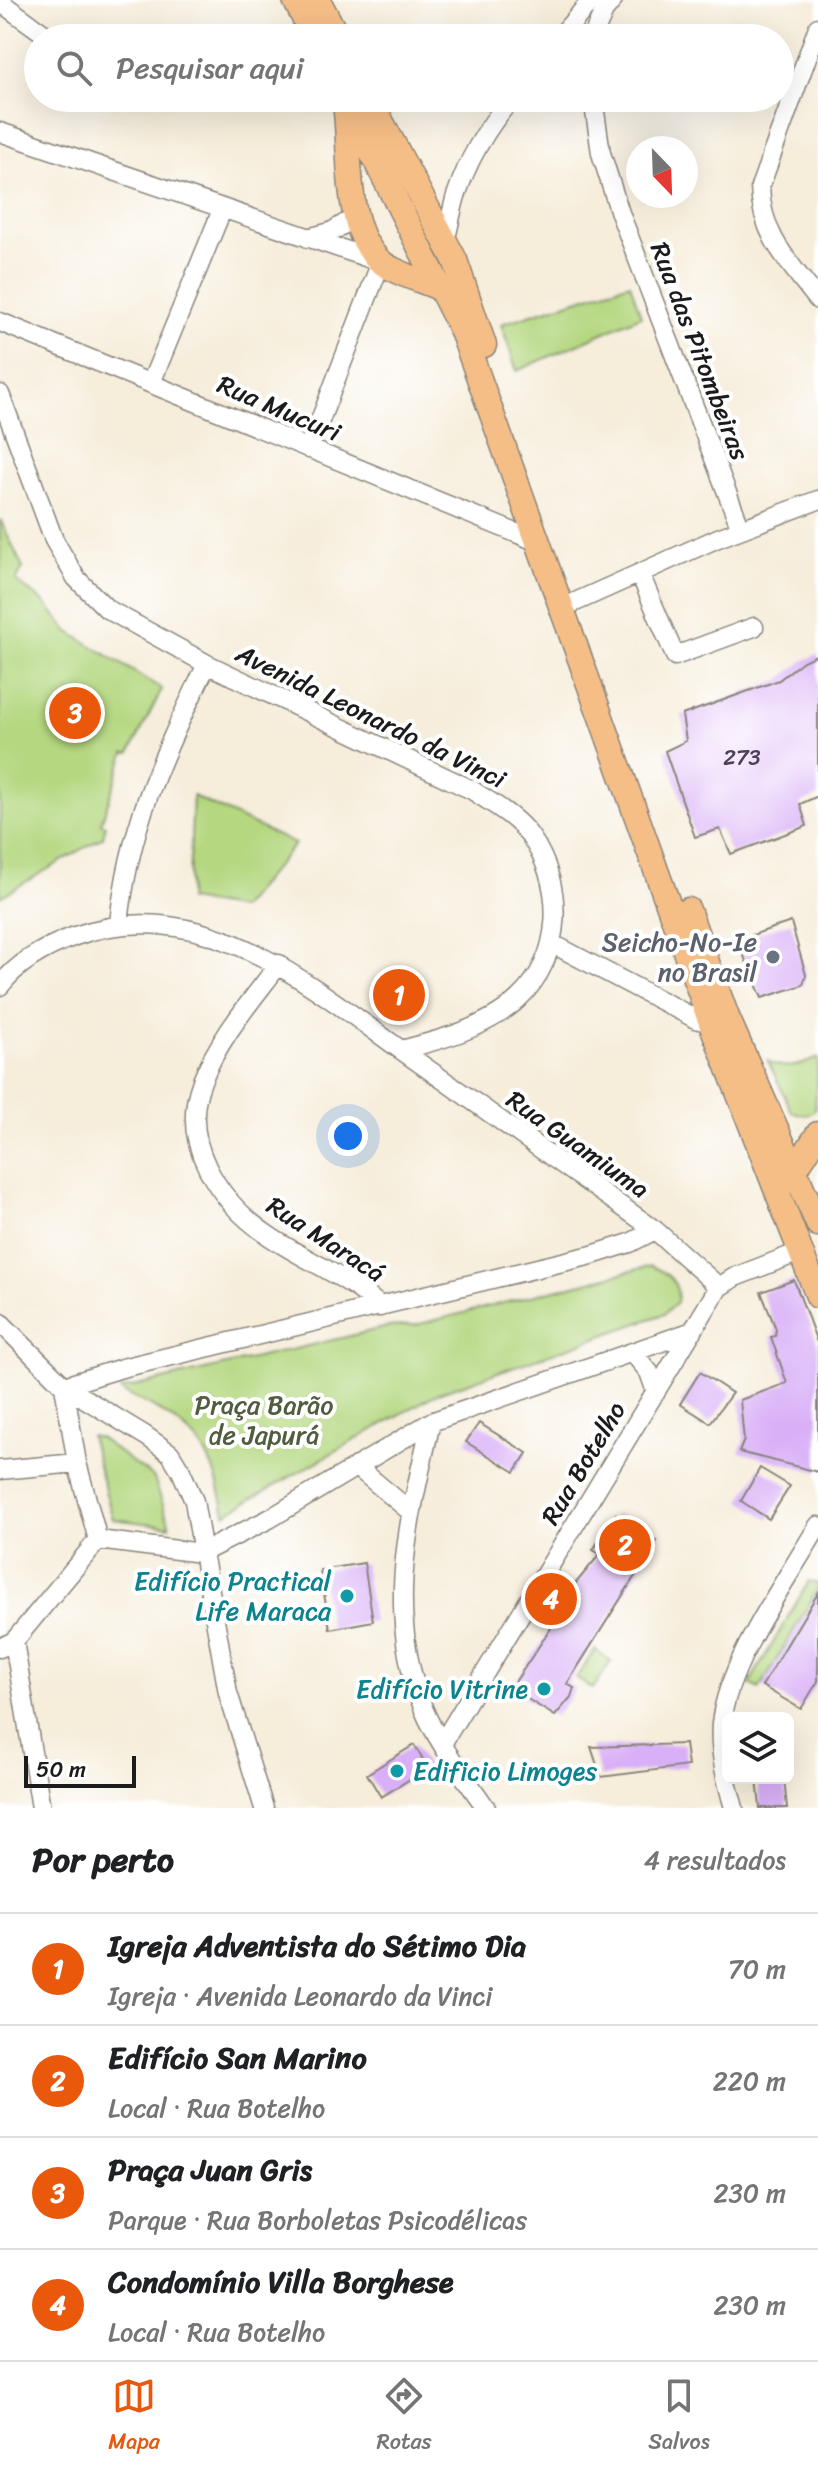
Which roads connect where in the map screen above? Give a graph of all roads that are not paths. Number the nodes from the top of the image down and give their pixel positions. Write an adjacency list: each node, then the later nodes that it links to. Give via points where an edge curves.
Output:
1 (295, 0): 7 (main road)
2 (318, 0): 8 (main road)
3 (592, 0): 9 (street)
4 (613, 0): 10 (street)
5 (0, 2): 6 (street)
6 (31, 24)
7 (307, 24)
8 (331, 24)
9 (571, 24)
10 (598, 24)
11 (818, 27): 12 (street)
12 (794, 93)
13 (345, 112): 23 (main road)
14 (351, 112): 20 (main road)
15 (376, 112): 21 (main road)
16 (500, 112): 25 (street, via 471,158)
17 (595, 112): 35 (street, Rua das Pitombeiras, via 601,153 620,213)
18 (787, 112): 29 (street, via 760,187 761,212 772,241)
19 (0, 132): 22 (street)
20 (384, 176): 21 (main road, via 391,174); 23 (main road, via 365,189); 27 (main road)
21 (415, 187): 25 (main road)
22 (222, 210): 24 (street); 31 (street)
23 (354, 218): 24 (street, via 331,232); 26 (main road)
24 (305, 238): 26 (street)
25 (446, 241): 27 (street); 38 (main road)
26 (381, 262): 27 (street); 28 (main road); 33 (street)
27 (428, 262): 28 (main road)
28 (443, 290): 36 (main road)
29 (818, 300)
30 (0, 322): 31 (street, Rua Mucuri)
31 (151, 383): 33 (street, Rua Mucuri)
32 (0, 394): 40 (street, Avenida Leonardo da Vinci, via 54,540 76,578 107,609)
33 (309, 449): 36 (street, Rua Mucuri)
34 (818, 500): 35 (street)
35 (741, 529): 37 (street)
36 (538, 542): 38 (main road)
37 (640, 574): 38 (street); 39 (street, via 675,656)
38 (570, 605): 45 (main road)
39 (754, 627)
40 (207, 664): 41 (street, via 140,813); 42 (street, Avenida Leonardo da Vinci, via 472,790 502,810 529,835 548,871 556,909)
41 (119, 924): 43 (street, via 201,931); 44 (street, via 34,955)
42 (553, 944): 45 (street); 46 (street, Avenida Leonardo da Vinci, via 518,999 480,1024)
43 (279, 964): 46 (street); 55 (street, Rua Maracá, via 229,1032 201,1082 195,1126 201,1160 223,1193 269,1236 359,1287)
44 (0, 986)
45 (719, 1020): 48 (main road); 49 (main road)
46 (401, 1050): 51 (street, Rua Guamiuma)
47 (818, 1134): 48 (main road)
48 (794, 1170): 49 (main road); 50 (main road)
49 (780, 1193): 52 (main road)
50 (818, 1224)
51 (655, 1230): 53 (street, Rua Guamiuma); 55 (street, via 592,1255)
52 (802, 1251): 53 (street); 54 (main road)
53 (719, 1287): 57 (street, Rua Botelho)
54 (818, 1296)
55 (381, 1307): 59 (street)
56 (1, 1327): 59 (street)
57 (693, 1331): 58 (street); 60 (street, Rua Botelho)
58 (632, 1352): 60 (street, via 649,1372); 61 (street)
59 (64, 1386): 62 (street); 68 (street, via 170,1453 194,1501)
60 (656, 1392): 70 (street, Rua Botelho)
61 (431, 1422): 63 (street); 65 (street)
62 (77, 1463): 64 (street); 67 (street)
63 (356, 1466): 65 (street); 68 (street)
64 (0, 1470)
65 (411, 1512): 70 (street, via 401,1571 404,1636 424,1711)
66 (818, 1526): 74 (street, via 732,1680 721,1723)
67 (98, 1540): 68 (street); 69 (street)
68 (201, 1553): 72 (street, via 228,1693)
69 (7, 1644): 71 (street)
70 (443, 1742): 73 (street)
71 (41, 1808)
72 (264, 1808)
73 (486, 1808)
74 (734, 1808)

